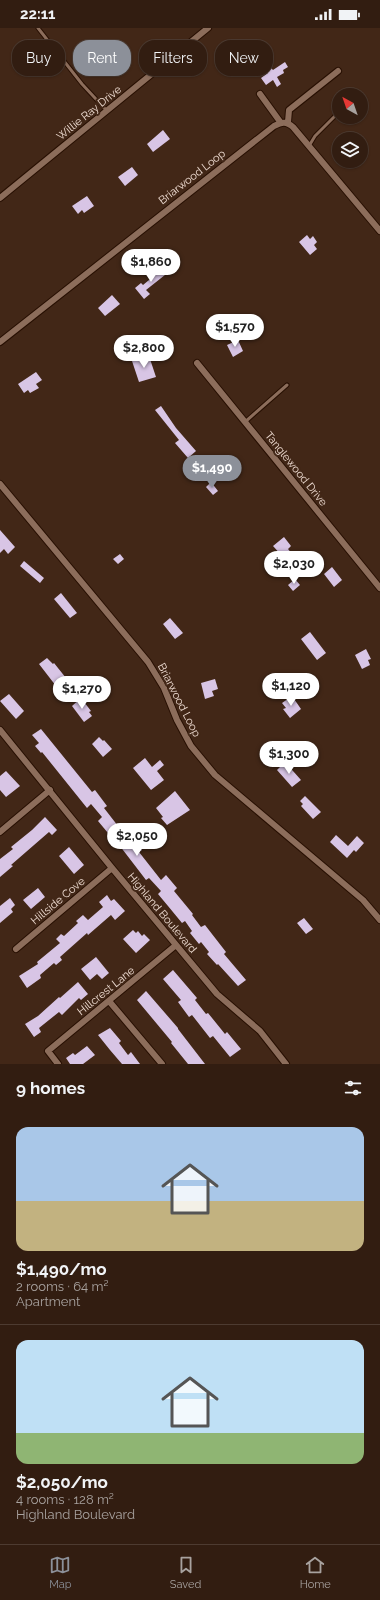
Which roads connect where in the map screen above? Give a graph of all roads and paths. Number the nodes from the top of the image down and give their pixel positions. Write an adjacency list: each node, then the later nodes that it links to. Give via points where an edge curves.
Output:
1 (38, 28): 5 (lane)
2 (208, 28): 5 (street, Willie Ray Drive)
3 (338, 71): 7 (street, via 290,110)
4 (260, 94): 7 (street)
5 (107, 111): 9 (street, Willie Ray Drive)
6 (332, 119): 8 (lane)
7 (284, 122): 8 (street); 11 (street, Briarwood Loop, via 274,126)
8 (309, 146): 10 (street)
9 (0, 198)
10 (380, 231)
11 (0, 342)
12 (197, 363): 14 (street, Tanglewood Drive)
13 (287, 385): 14 (lane)
14 (245, 422): 16 (street, Tanglewood Drive)
15 (0, 484): 21 (street, Briarwood Loop, via 148,662 164,688 191,746 215,775 363,900)
16 (380, 588)
17 (0, 730): 18 (street, Highland Boulevard)
18 (50, 790): 19 (street); 20 (street, Highland Boulevard)
19 (0, 832)
20 (112, 868): 22 (street, Highland Boulevard); 23 (street, Hillside Cove)
21 (380, 920)
22 (176, 945): 24 (street, Hillcrest Lane); 27 (street, Highland Boulevard, via 217,994 260,1031)
23 (16, 949)
24 (110, 1001): 25 (street, Hillcrest Lane, via 48,1051); 26 (street)
25 (58, 1064)
26 (162, 1064)
27 (286, 1064)

